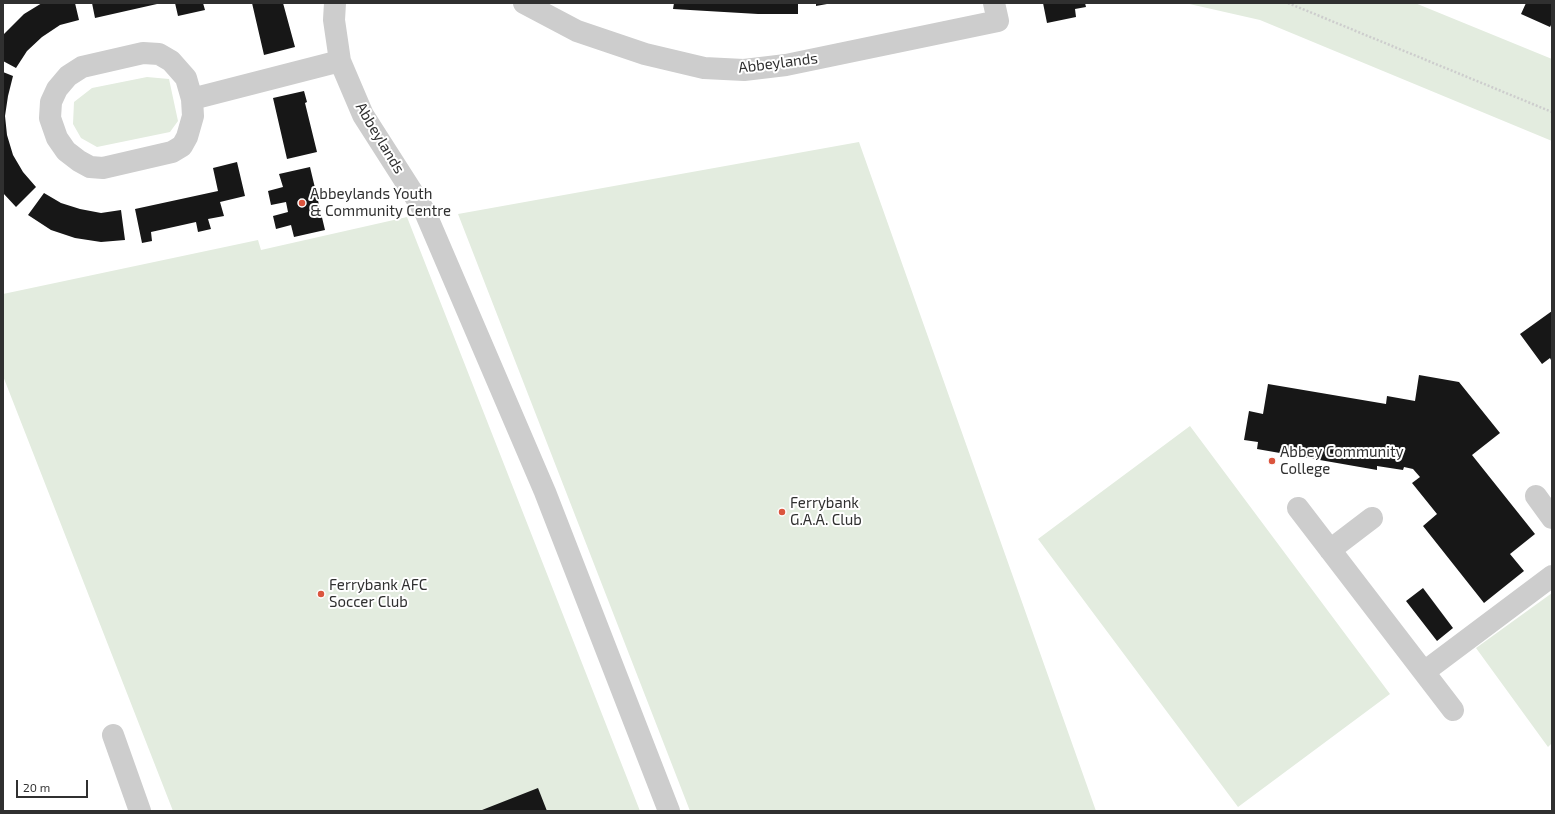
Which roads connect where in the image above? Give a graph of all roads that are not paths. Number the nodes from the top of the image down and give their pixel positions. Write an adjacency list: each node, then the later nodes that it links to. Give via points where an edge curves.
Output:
1 (335, 3): 4 (street, Abbeylands, via 334,20)
2 (524, 3): 3 (street, Abbeylands, via 577,31 645,54 704,68 744,70 786,65 998,21)
3 (994, 3)
4 (340, 61): 5 (street); 16 (street, Abbeylands, via 363,115 425,212 545,492)
5 (192, 99): 5 (street, via 193,116 188,137 182,146 172,152 103,168 90,167 66,151 57,138 50,118 51,102 57,89 68,76 82,67 143,53 159,54 171,61 186,78)
6 (1536, 496): 8 (street)
7 (1298, 508): 10 (street)
8 (1552, 517)
9 (1372, 518): 10 (street)
10 (1330, 550): 12 (street)
11 (1552, 576): 12 (street)
12 (1424, 672): 13 (street)
13 (1453, 710)
14 (113, 735): 15 (street)
15 (140, 811)
16 (669, 811)

